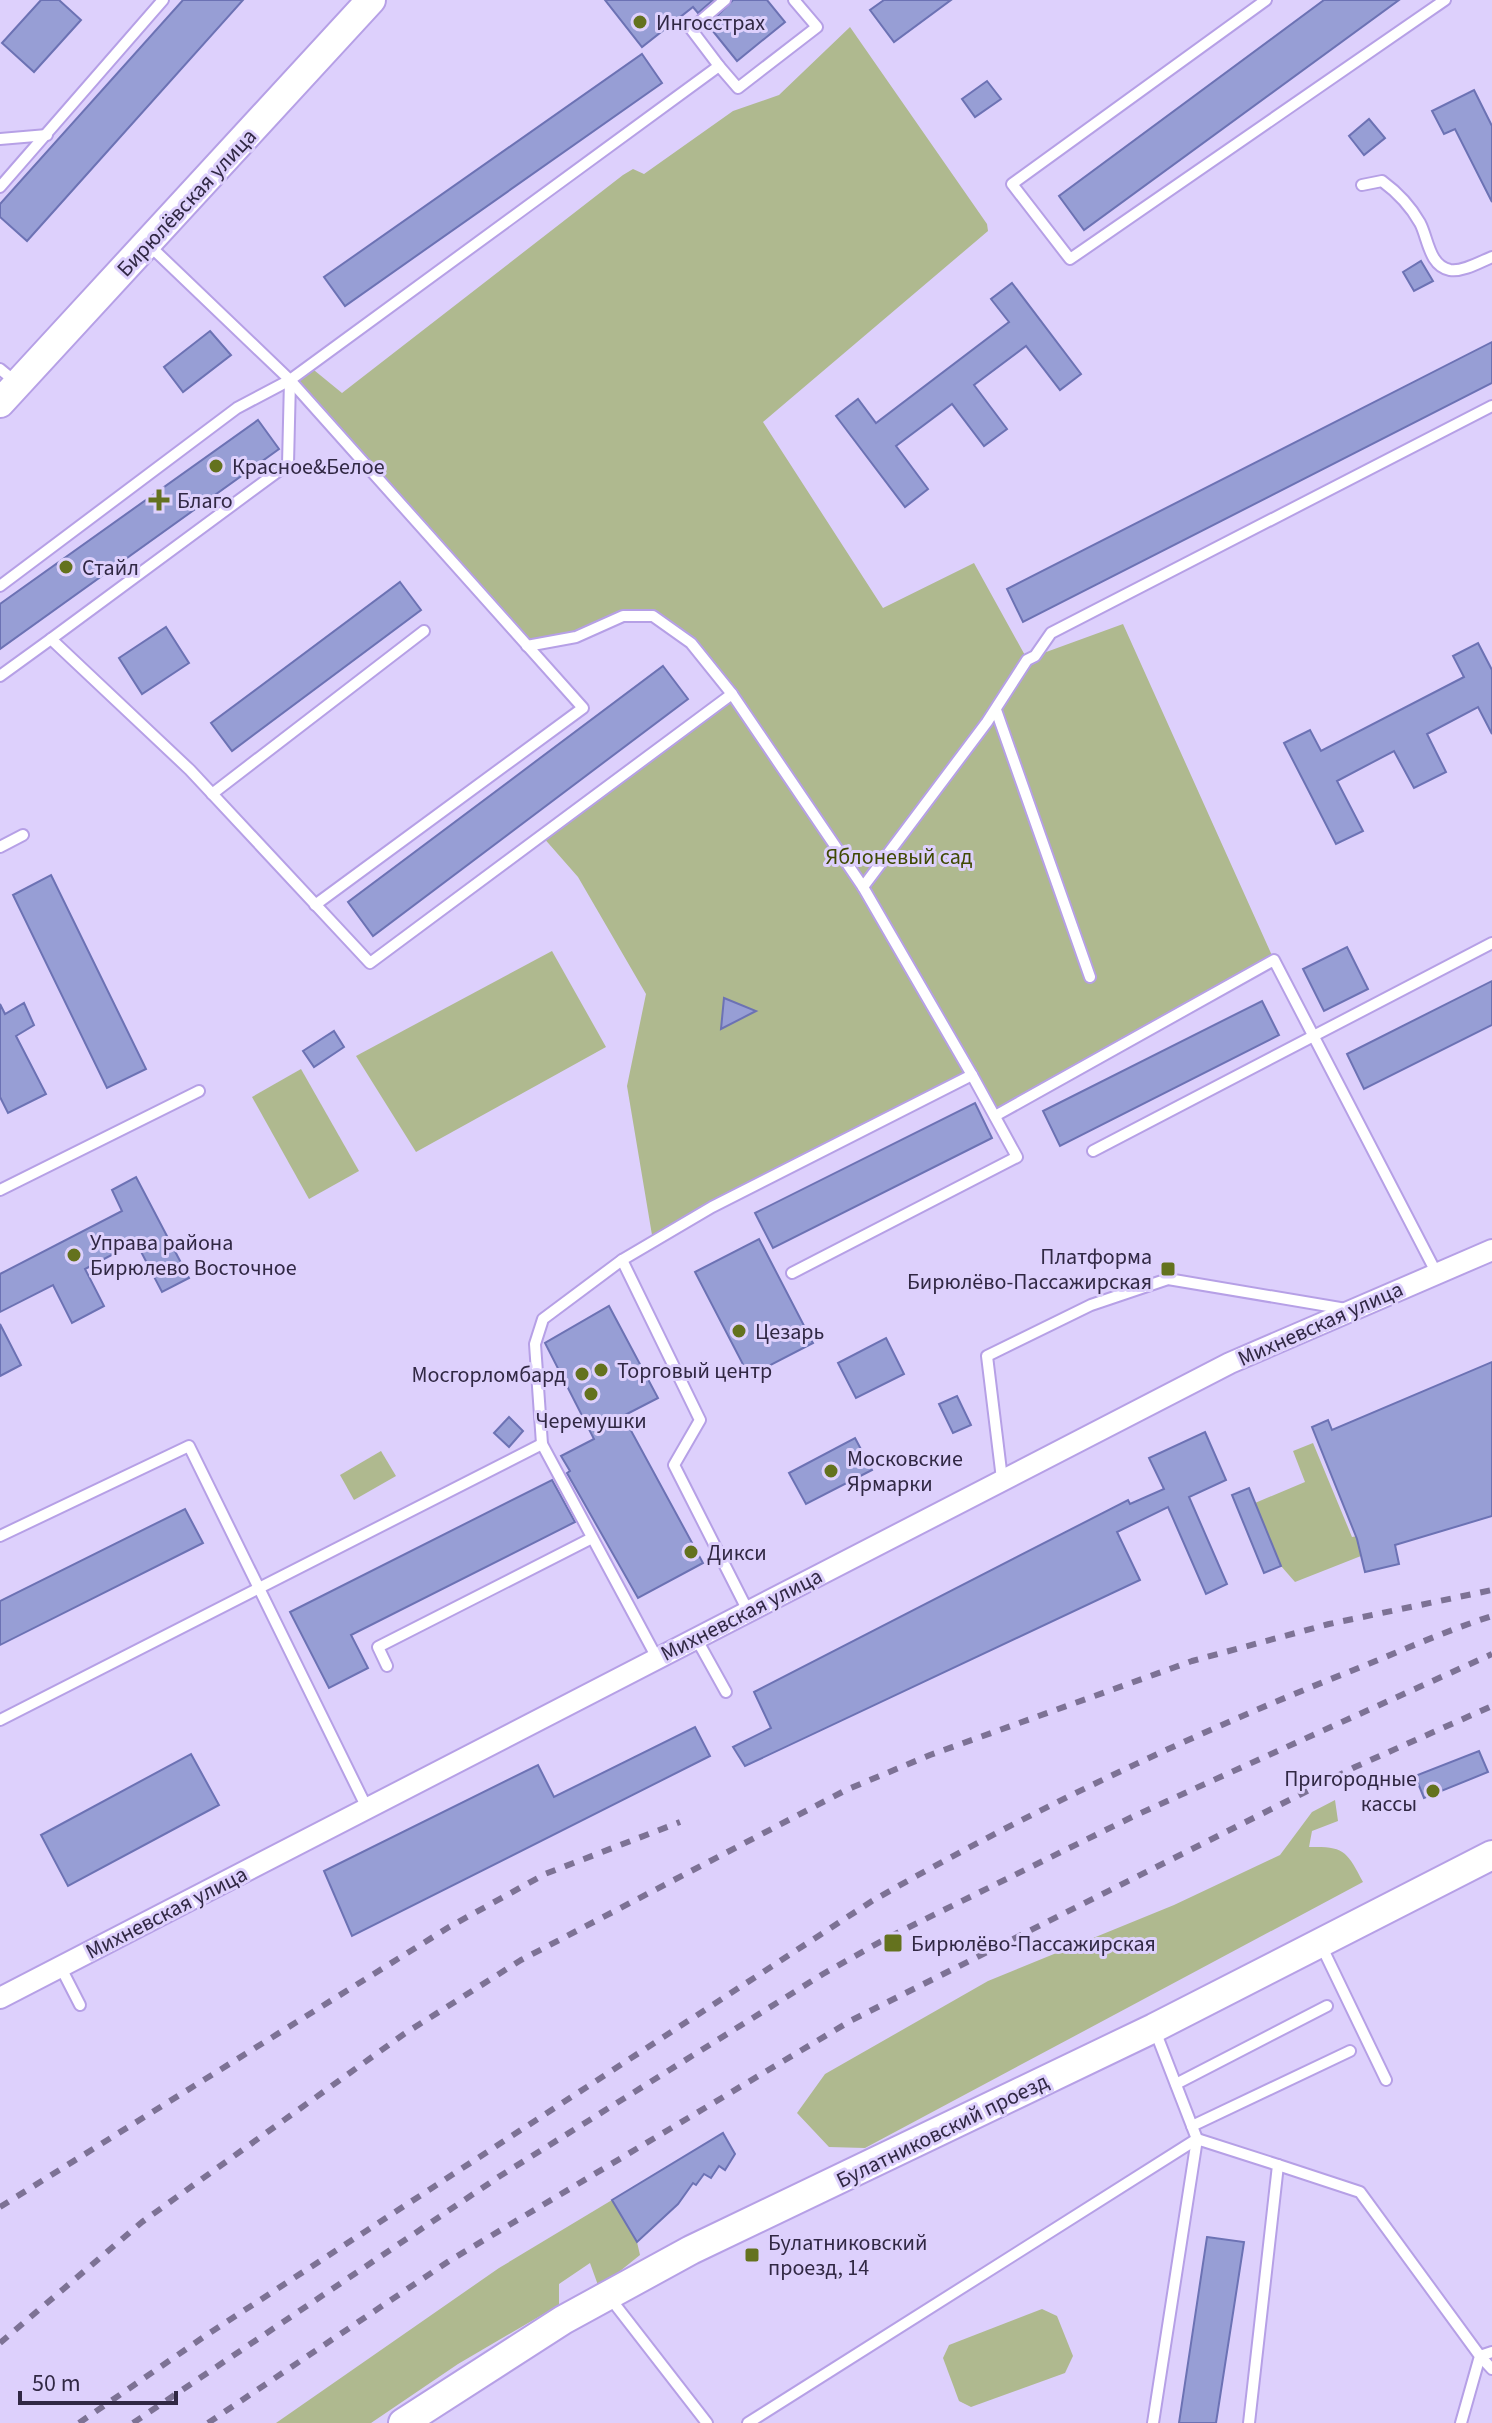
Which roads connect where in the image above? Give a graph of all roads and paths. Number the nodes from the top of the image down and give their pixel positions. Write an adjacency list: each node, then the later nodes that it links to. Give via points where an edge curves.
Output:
1 (163, 0): 8 (lane)
2 (371, 0): 12 (street, Бирюлёвская улица)
3 (725, 0): 7 (lane, via 691,29)
4 (794, 0): 7 (lane, via 817,27 738,88)
5 (1266, 0): 6 (lane, via 1012,184 1070,259)
6 (1445, 0)
7 (719, 66): 14 (lane)
8 (47, 135): 9 (lane); 11 (lane)
9 (0, 139)
10 (1362, 185): 13 (lane, via 1382,181 1397,192 1420,223 1440,265 1450,270)
11 (0, 187)
12 (149, 244): 14 (lane); 15 (street, Бирюлёвская улица)
13 (1492, 257)
14 (290, 380): 17 (lane, via 237,408); 19 (lane, via 288,464); 20 (lane)
15 (6, 385)
16 (1492, 406): 23 (lane, via 1051,633)
17 (0, 586)
18 (424, 631): 24 (lane)
19 (51, 639): 21 (lane); 24 (lane)
20 (527, 646): 22 (lane, via 576,637 623,616 653,616 691,643); 28 (lane, via 583,708)
21 (0, 676)
22 (732, 694): 27 (lane); 28 (lane, via 370,963)
23 (996, 710): 27 (lane); 30 (lane)
24 (212, 794): 28 (lane)
25 (23, 835): 26 (lane)
26 (0, 847)
27 (863, 887): 32 (lane)
28 (315, 905)
29 (1492, 943): 31 (lane)
30 (1090, 977)
31 (1314, 1036): 34 (lane, via 1274,960); 35 (lane); 39 (lane)
32 (972, 1075): 34 (lane); 38 (lane, via 712,1207)
33 (199, 1091): 36 (lane)
34 (995, 1116): 40 (lane, via 1017,1157)
35 (1093, 1151)
36 (0, 1190)
37 (1492, 1250): 39 (street, Михневская улица)
38 (622, 1260): 42 (lane, via 543,1319 535,1344); 47 (lane, via 700,1420 674,1465)
39 (1436, 1272): 41 (street, Михневская улица)
40 (792, 1273)
41 (1350, 1310): 43 (street, Михневская улица, via 1230,1363); 43 (lane, via 1168,1279 1091,1305 987,1356)
42 (542, 1444): 45 (lane); 46 (lane)
43 (1002, 1479): 47 (street, Михневская улица)
44 (0, 1536): 46 (lane, via 189,1446)
45 (592, 1538): 49 (lane); 50 (lane, via 378,1647)
46 (256, 1589): 52 (lane); 53 (lane)
47 (748, 1611): 48 (street, Михневская улица)
48 (696, 1638): 49 (street, Михневская улица); 51 (lane)
49 (657, 1658): 53 (street, Михневская улица)
50 (387, 1666)
51 (726, 1692)
52 (0, 1720)
53 (367, 1808): 56 (street, Михневская улица)
54 (1492, 1855): 55 (street, Булатниковский проезд)
55 (1319, 1941): 60 (street, Булатниковский проезд); 62 (lane)
56 (60, 1966): 57 (street, Михневская улица); 58 (lane)
57 (0, 1998)
58 (80, 2005)
59 (1327, 2006): 63 (lane)
60 (1154, 2028): 63 (lane); 67 (street, Булатниковский проезд, via 691,2250)
61 (1350, 2051): 64 (lane)
62 (1386, 2080)
63 (1176, 2084): 64 (lane)
64 (1192, 2126): 65 (lane)
65 (1197, 2139): 66 (lane); 73 (lane); 74 (lane)
66 (1278, 2165): 69 (lane, via 1360,2192); 75 (lane)
67 (608, 2296): 71 (street, Булатниковский проезд); 72 (lane)
68 (1492, 2352): 69 (lane)
69 (1480, 2356): 70 (lane); 76 (lane)
70 (1492, 2369)
71 (403, 2423)
72 (707, 2423)
73 (748, 2423)
74 (1153, 2423)
75 (1249, 2423)
76 (1461, 2423)

